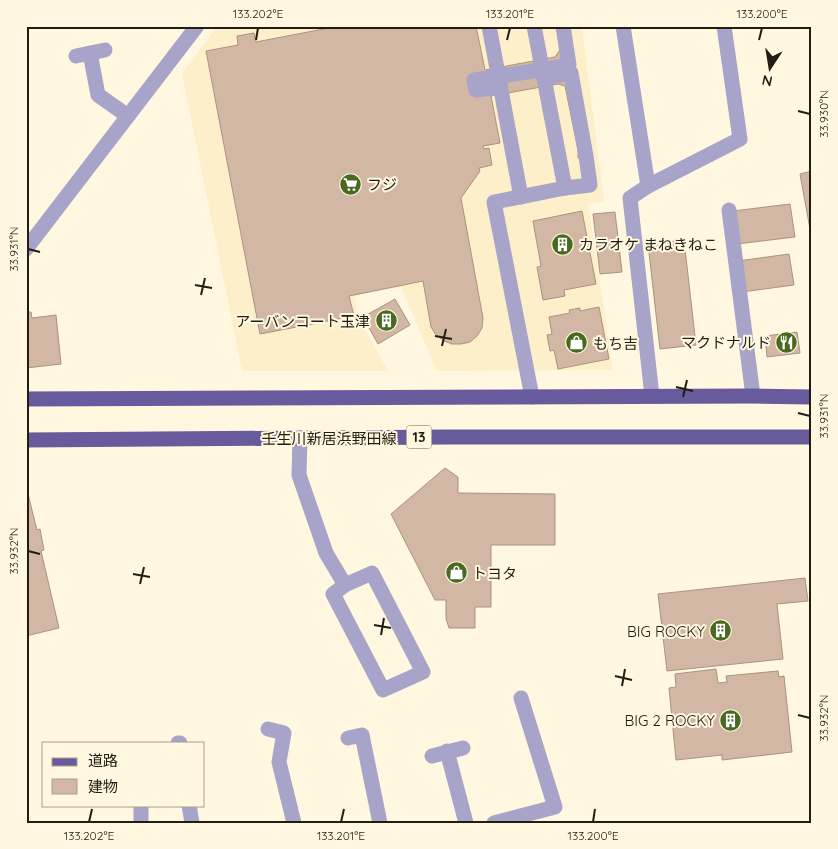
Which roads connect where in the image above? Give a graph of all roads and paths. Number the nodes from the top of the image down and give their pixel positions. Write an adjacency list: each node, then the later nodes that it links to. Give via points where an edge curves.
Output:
1 (197, 26): 10 (street)
2 (489, 26): 13 (street)
3 (534, 26): 12 (street)
4 (563, 26): 8 (street, via 569,65)
5 (623, 26): 11 (street)
6 (724, 26): 11 (street, via 740,139)
7 (90, 53): 10 (street, via 98,95)
8 (553, 72): 9 (street); 12 (street, via 571,74 590,185)
9 (491, 83)
10 (128, 116): 15 (street)
11 (648, 186): 16 (street, via 630,198)
12 (565, 188): 13 (street)
13 (521, 197): 18 (street, via 494,202)
14 (728, 210): 17 (street)
15 (26, 250)
16 (652, 396): 17 (main road); 18 (main road)
17 (753, 396): 19 (main road)
18 (532, 397): 20 (main road)
19 (812, 397)
20 (26, 399)
21 (812, 437): 22 (main road, 壬生川新居浜野田線 / 13)
22 (300, 438): 23 (main road, 壬生川新居浜野田線 / 13); 24 (street, via 300,475 326,553)
23 (26, 440)
24 (346, 586): 24 (street, via 372,573 423,672 383,690 333,594)
25 (521, 698): 38 (street, via 555,808)
26 (268, 729): 35 (street, via 284,733 279,762)
27 (348, 738): 36 (street, via 362,735)
28 (463, 748): 29 (street)
29 (447, 751): 30 (street); 37 (street)
30 (432, 756)
31 (141, 806): 33 (street)
32 (189, 806): 34 (street)
33 (141, 823)
34 (192, 823)
35 (294, 823)
36 (380, 823)
37 (466, 823)
38 (494, 823)

